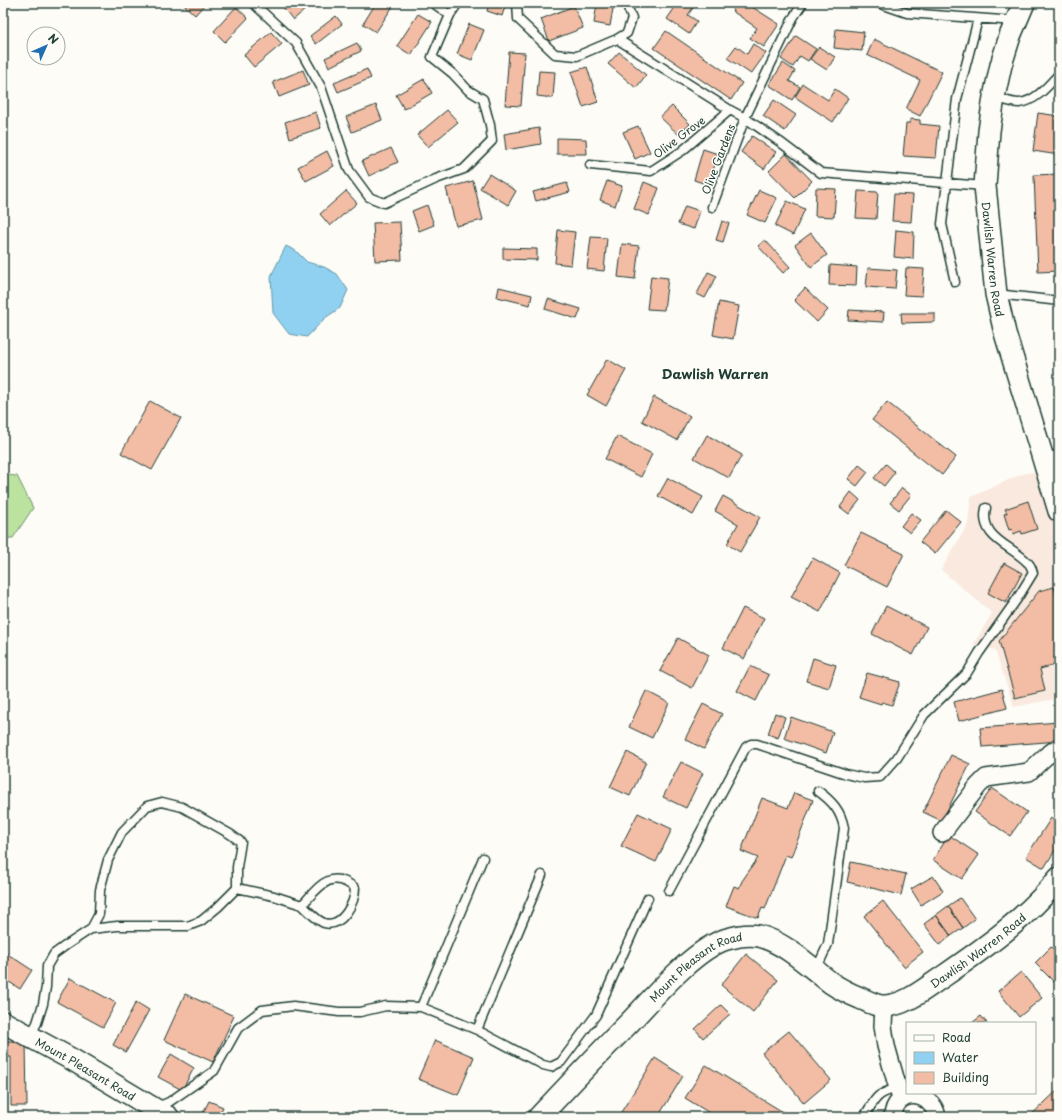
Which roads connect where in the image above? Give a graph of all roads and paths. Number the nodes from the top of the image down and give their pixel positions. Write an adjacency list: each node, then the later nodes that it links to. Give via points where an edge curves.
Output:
1 (253, 3): 9 (lane, via 296,43 321,87 349,170 369,197 384,203 464,169 492,141 483,99 468,90 432,57)
2 (433, 3): 9 (lane)
3 (458, 3): 9 (lane)
4 (516, 3): 11 (lane, via 518,19 555,54 577,56)
5 (626, 3): 11 (lane, via 632,18 626,33)
6 (803, 3): 15 (lane, Olive Gardens, via 793,18)
7 (878, 3): 10 (lane, via 907,13)
8 (1020, 12): 10 (lane); 13 (street, Dawlish Warren Road, via 1001,65)
9 (450, 15)
10 (978, 19): 17 (lane, via 957,99)
11 (617, 39): 14 (lane)
12 (1059, 74): 13 (lane, via 1028,102 1018,103)
13 (994, 97): 18 (street, Dawlish Warren Road, via 988,131)
14 (730, 110): 15 (lane); 16 (lane, Olive Grove, via 682,151 651,171)
15 (745, 118): 17 (lane, via 821,173); 19 (lane, Olive Gardens)
16 (590, 165)
17 (947, 183): 18 (lane); 20 (lane, via 942,224)
18 (985, 186): 21 (street, Dawlish Warren Road)
19 (712, 207)
20 (954, 282)
21 (996, 294): 22 (lane); 23 (street, Dawlish Warren Road, via 1012,358)
22 (1059, 301)
23 (1051, 456): 25 (street, Dawlish Warren Road)
24 (986, 508): 33 (lane, via 984,515 989,530 1000,542 1029,562 1033,573 967,673 924,714 896,758 880,777 864,778 846,774 757,744 746,747)
25 (1059, 511)
26 (1059, 747): 28 (street, via 1029,772 986,778)
27 (818, 791): 37 (lane, via 835,806 844,828 828,944)
28 (942, 833)
29 (483, 858): 39 (lane)
30 (542, 875): 41 (lane)
31 (1059, 878): 38 (street, Dawlish Warren Road, via 1027,911 963,962 917,994 904,1001)
32 (238, 888): 35 (lane); 36 (lane, via 201,921 188,926 117,926); 36 (lane, via 237,867 241,842 182,807 162,802 147,806 122,832 108,860 100,890 99,914)
33 (669, 891)
34 (648, 898): 41 (lane, via 596,1015 561,1062 551,1067 543,1065)
35 (302, 905): 35 (lane, via 317,920 333,923 343,917 350,908 355,888 342,879 333,879 323,884)
36 (92, 929): 42 (lane, via 54,954 47,966 46,987 37,1023)
37 (816, 971): 38 (street, Mount Pleasant Road, via 848,993); 45 (street, Mount Pleasant Road, via 776,943 759,936 742,935 725,939 702,951 669,981)
38 (884, 1006): 43 (street, via 886,1046)
39 (421, 1007): 41 (lane); 44 (lane, via 386,1006 360,1012 293,1006 262,1010 238,1028 214,1071 169,1102)
40 (3, 1022): 42 (street, Mount Pleasant Road)
41 (477, 1030)
42 (30, 1036): 44 (street, Mount Pleasant Road)
43 (900, 1094): 46 (lane, via 883,1092 875,1099); 47 (street); 48 (street, via 925,1098 936,1110)
44 (151, 1108)
45 (538, 1117)
46 (864, 1117)
47 (893, 1117)
48 (937, 1117)

